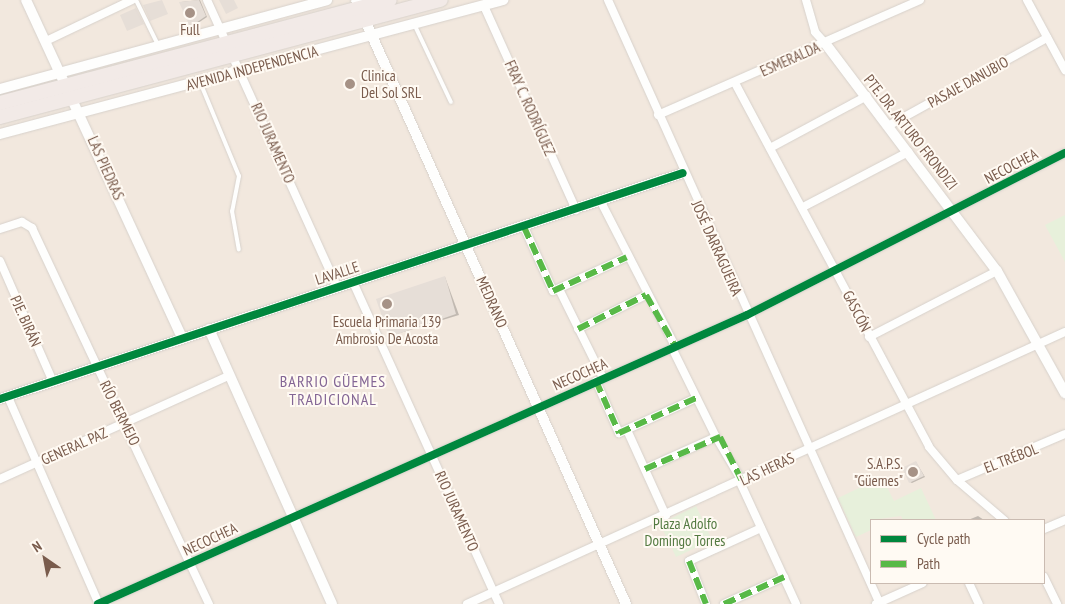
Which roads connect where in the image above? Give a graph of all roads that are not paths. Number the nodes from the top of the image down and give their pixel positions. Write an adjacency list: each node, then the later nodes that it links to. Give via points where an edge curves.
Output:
1 (26, 0): 19 (street, LAS PIEDRAS)
2 (132, 0): 19 (street)
3 (136, 0): 21 (lane)
4 (207, 0): 16 (street, RIO JURAMENTO)
5 (327, 0): 16 (street)
6 (390, 0): 14 (highway, AVENIDA INDEPENDENCIA)
7 (442, 0): 14 (highway, AVENIDA INDEPENDENCIA)
8 (503, 0): 13 (street, AVENIDA INDEPENDENCIA)
9 (608, 0): 34 (street, JOSÉ DARRAGUEIRA)
10 (806, 0): 20 (street, via 815,32)
11 (920, 0): 20 (street, ESMERALDA)
12 (1027, 0): 18 (street)
13 (484, 6): 15 (street, AVENIDA INDEPENDENCIA); 44 (street, FRAY C. RODRÍGUEZ)
14 (360, 10): 17 (street, MEDRANO); 22 (highway, AVENIDA INDEPENDENCIA)
15 (414, 24): 17 (street, AVENIDA INDEPENDENCIA); 31 (lane)
16 (221, 28): 21 (street); 22 (street, RIO JURAMENTO)
17 (370, 35): 24 (street, AVENIDA INDEPENDENCIA); 48 (street, MEDRANO)
18 (1047, 38): 23 (street); 36 (street, PASAJE DANUBIO)
19 (46, 41): 25 (street, LAS PIEDRAS)
20 (825, 43): 27 (street, ESMERALDA); 30 (street, PTE. DR. ARTURO FRONDIZI)
21 (160, 47): 25 (street)
22 (231, 48): 24 (street, RIO JURAMENTO); 29 (highway, AVENIDA INDEPENDENCIA)
23 (1065, 70)
24 (242, 71): 26 (street, AVENIDA INDEPENDENCIA); 55 (street, RIO JURAMENTO)
25 (61, 72): 28 (street); 29 (street, LAS PIEDRAS)
26 (200, 82): 33 (street, AVENIDA INDEPENDENCIA); 49 (lane, via 239,176 232,211)
27 (735, 83): 34 (street, ESMERALDA); 38 (street, GASCÓN)
28 (0, 89)
29 (71, 92): 32 (highway, AVENIDA INDEPENDENCIA); 33 (street, LAS PIEDRAS); 35 (highway, AVENIDA INDEPENDENCIA)
30 (867, 96): 36 (street, PTE. DR. ARTURO FRONDIZI); 38 (street)
31 (451, 102)
32 (0, 103)
33 (81, 114): 37 (street, AVENIDA INDEPENDENCIA); 63 (street, LAS PIEDRAS)
34 (658, 115): 41 (street, JOSÉ DARRAGUEIRA)
35 (0, 117)
36 (888, 126): 39 (street, PTE. DR. ARTURO FRONDIZI)
37 (0, 134)
38 (770, 148): 43 (street, GASCÓN)
39 (908, 152): 43 (street); 45 (street, PTE. DR. ARTURO FRONDIZI)
40 (1065, 153): 45 (street, NECOCHEA)
41 (683, 173): 42 (street, LAVALLE); 58 (street, JOSÉ DARRAGUEIRA)
42 (601, 202): 44 (street, LAVALLE); 50 (street)
43 (803, 207): 53 (street, GASCÓN)
44 (576, 210): 46 (street, LAVALLE)
45 (955, 211): 52 (street, PTE. DR. ARTURO FRONDIZI); 53 (street, NECOCHEA)
46 (524, 227): 48 (street, LAVALLE); 56 (street, via 553,292)
47 (0, 229): 66 (street, RÍO BERMEJO, via 28,222)
48 (466, 244): 54 (street, LAVALLE); 74 (street, MEDRANO)
49 (239, 249)
50 (627, 257): 56 (street); 57 (street)
51 (0, 261): 69 (street, PJE. BIRÁN)
52 (997, 271): 62 (street); 64 (street, PTE. DR. ARTURO FRONDIZI)
53 (837, 272): 58 (street, NECOCHEA); 62 (street, GASCÓN)
54 (353, 282): 55 (street, LAVALLE); 80 (street, RIO JURAMENTO)
55 (337, 287): 59 (street, LAVALLE)
56 (559, 289): 60 (street)
57 (646, 295): 60 (street); 65 (street)
58 (747, 315): 65 (street, NECOCHEA); 79 (street, JOSÉ DARRAGUEIRA)
59 (209, 329): 63 (street, LAVALLE); 67 (street)
60 (578, 329): 68 (street)
61 (1065, 332): 64 (street, LAS HERAS)
62 (869, 337): 73 (street, GASCÓN)
63 (182, 338): 66 (street, LAVALLE)
64 (1039, 345): 70 (street, PTE. DR. ARTURO FRONDIZI); 73 (street, LAS HERAS)
65 (674, 347): 68 (street, NECOCHEA); 72 (street)
66 (96, 367): 69 (street, LAVALLE); 75 (street, RÍO BERMEJO)
67 (230, 376): 75 (street, GENERAL PAZ); 86 (street)
68 (600, 380): 74 (street, NECOCHEA); 76 (street, via 619,433)
69 (53, 382): 71 (street, LAVALLE)
70 (1065, 393)
71 (4, 398): 81 (street)
72 (696, 398): 76 (street); 78 (street)
73 (907, 406): 79 (street, LAS HERAS); 84 (street, GASCÓN, via 929,447)
74 (541, 407): 80 (street, NECOCHEA); 92 (street, MEDRANO)
75 (126, 422): 81 (street, GENERAL PAZ); 93 (street, RÍO BERMEJO)
76 (626, 430): 82 (street)
77 (1065, 434): 84 (street, EL TRÉBOL)
78 (716, 437): 82 (street); 85 (street)
79 (808, 450): 85 (street, LAS HERAS); 108 (street, JOSÉ DARRAGUEIRA)
80 (431, 455): 86 (street, NECOCHEA); 98 (street, RIO JURAMENTO)
81 (35, 463): 83 (street, GENERAL PAZ); 100 (street)
82 (645, 469): 87 (street)
83 (0, 479)
84 (956, 480): 88 (street, GASCÓN)
85 (741, 481): 87 (street, LAS HERAS); 90 (street)
86 (293, 516): 93 (street, NECOCHEA); 102 (street)
87 (666, 516): 92 (street, LAS HERAS)
88 (1003, 519)
89 (1065, 520): 91 (street)
90 (761, 528): 94 (street); 99 (street, via 689,561)
91 (1045, 529)
92 (601, 546): 98 (street, LAS HERAS); 105 (street, MEDRANO)
93 (191, 563): 100 (street, NECOCHEA); 101 (street, RÍO BERMEJO)
94 (784, 577): 106 (street); 107 (street)
95 (1045, 579): 110 (street)
96 (921, 584): 108 (street)
97 (969, 584): 109 (street)
98 (493, 592): 103 (street, LAS HERAS); 104 (street, RIO JURAMENTO)
99 (704, 603)
100 (99, 604)
101 (209, 604)
102 (332, 604)
103 (467, 604)
104 (499, 604)
105 (626, 604)
106 (724, 604)
107 (796, 604)
108 (878, 604)
109 (979, 604)
110 (1057, 604)

